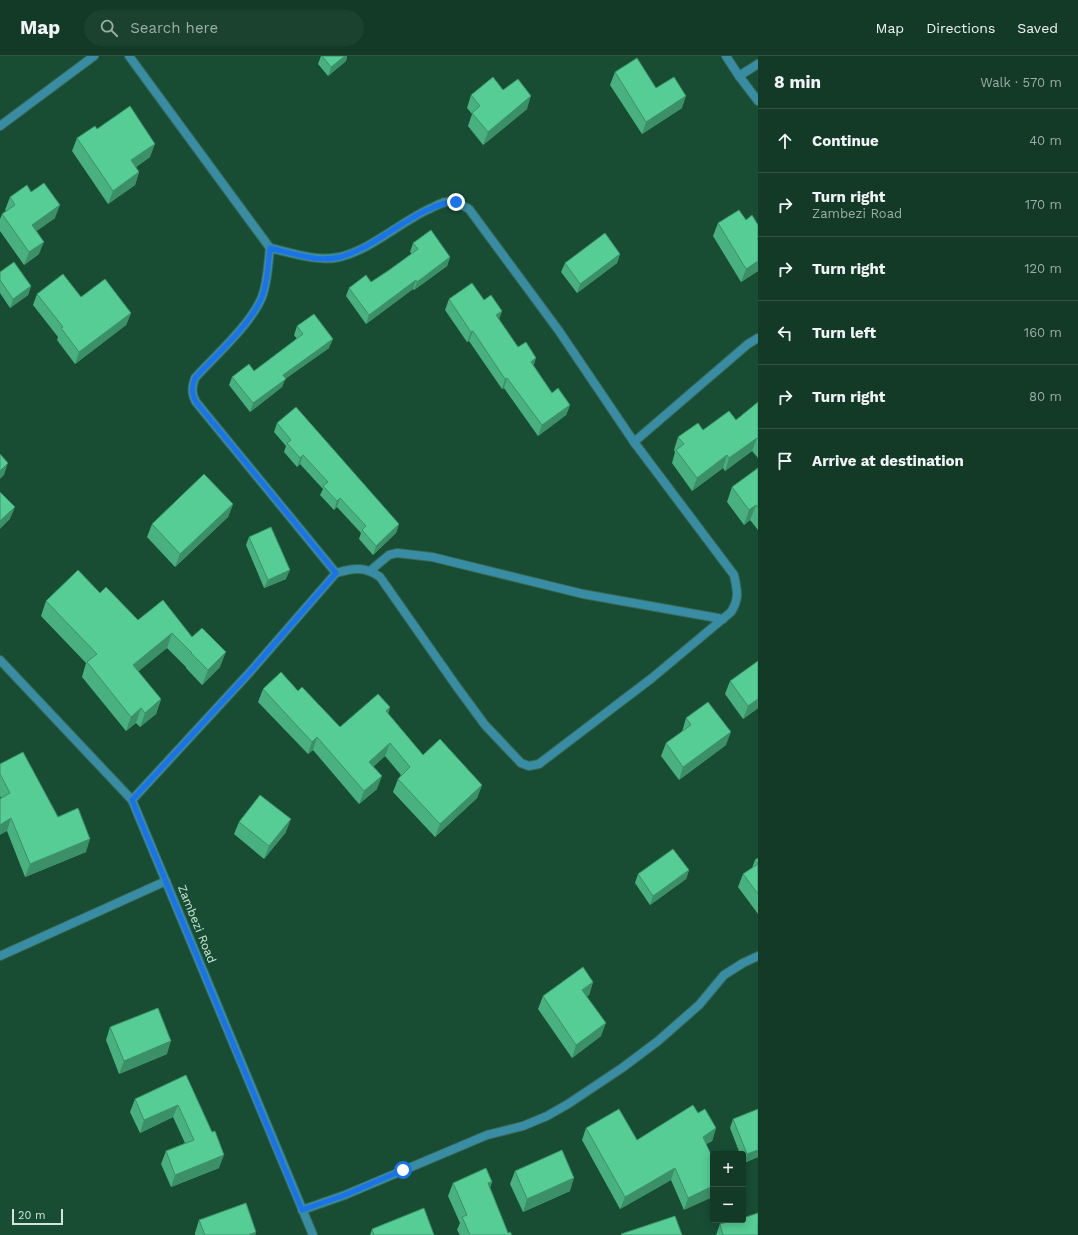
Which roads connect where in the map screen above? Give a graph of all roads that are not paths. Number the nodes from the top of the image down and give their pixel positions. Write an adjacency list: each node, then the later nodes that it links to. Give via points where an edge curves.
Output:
1 (94, 56): 7 (street)
2 (129, 56): 8 (street)
3 (726, 56): 5 (street)
4 (758, 64): 5 (street)
5 (739, 76): 6 (street)
6 (758, 101)
7 (0, 126)
8 (270, 248): 10 (street, via 314,257 339,257 365,247 413,217 445,202 456,202 469,209 559,331); 12 (street, via 262,297 247,322 195,378 192,394)
9 (758, 338): 10 (street)
10 (634, 442): 13 (street, via 734,575 738,599 731,612)
11 (371, 570): 12 (street, via 356,568); 13 (street, via 389,555 397,553 432,558 583,594); 13 (street, via 380,577 485,724 521,763 529,766 539,764 652,678)
12 (336, 573): 15 (street, via 250,672)
13 (723, 619)
14 (0, 660): 15 (street, Zambezi Road)
15 (132, 800): 16 (street, Zambezi Road)
16 (166, 881): 17 (street); 19 (street, Zambezi Road)
17 (0, 956)
18 (758, 956): 19 (street, via 724,975 699,1004 646,1050 548,1116 523,1126 487,1135 345,1195)
19 (302, 1210): 20 (street, Zambezi Road)
20 (313, 1235)

